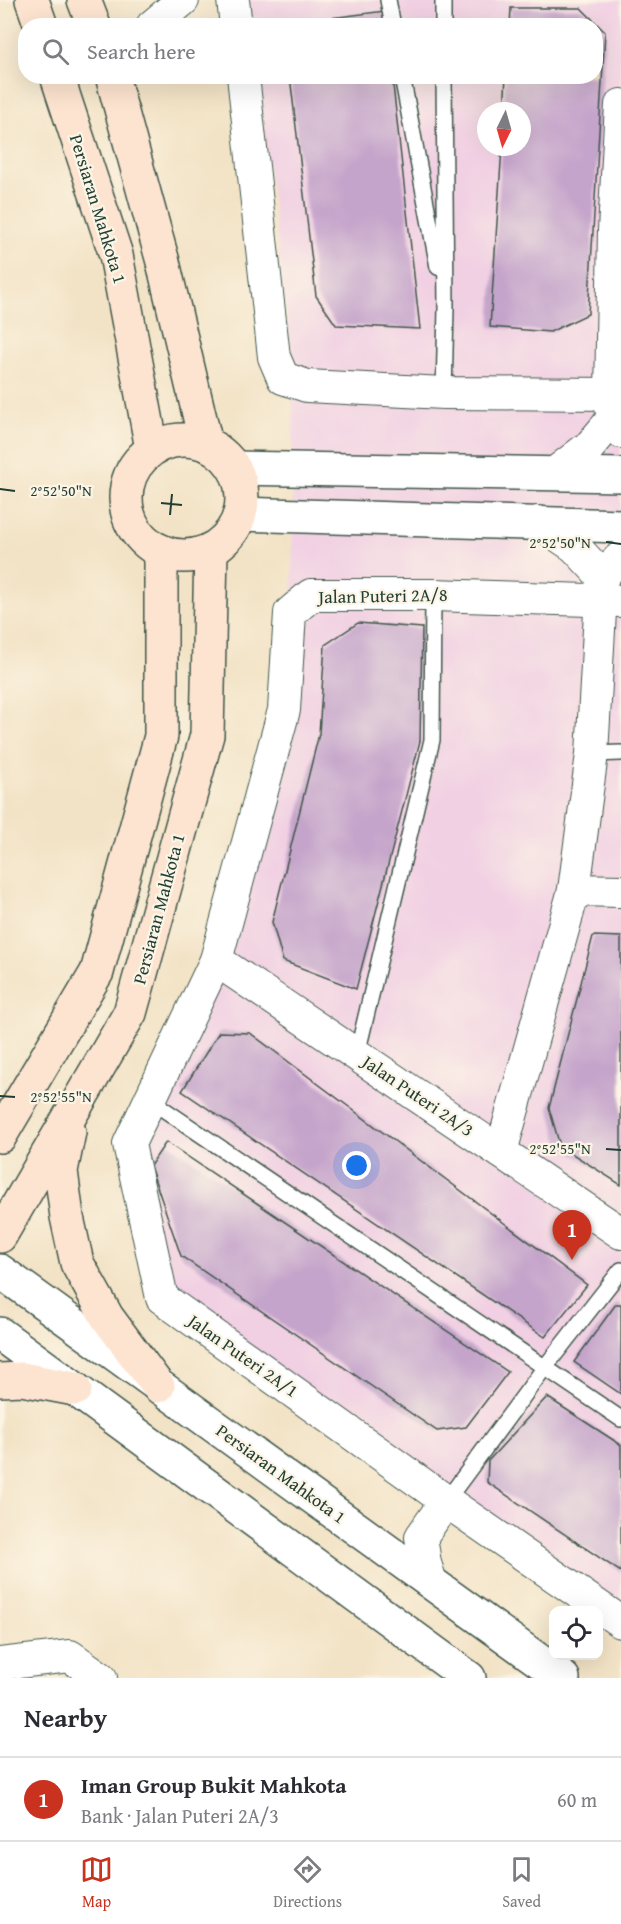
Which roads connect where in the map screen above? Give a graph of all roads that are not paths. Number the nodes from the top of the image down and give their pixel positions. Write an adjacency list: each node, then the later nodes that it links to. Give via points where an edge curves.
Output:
1 (32, 0): 7 (main road)
2 (84, 0): 8 (main road)
3 (183, 0): 9 (street)
4 (233, 0): 10 (street)
5 (388, 0): 11 (lane)
6 (443, 0): 12 (lane)
7 (38, 18)
8 (90, 18)
9 (162, 18)
10 (235, 18)
11 (391, 18)
12 (443, 18)
13 (60, 84): 24 (main road, Persiaran Mahkota 1, via 116,255)
14 (114, 84): 23 (main road, via 163,262)
15 (244, 84): 21 (street, via 274,357 283,378 307,386)
16 (404, 84): 20 (lane)
17 (444, 84): 20 (lane)
18 (621, 105): 19 (street)
19 (618, 230): 22 (street)
20 (446, 309): 21 (lane)
21 (444, 393): 22 (street)
22 (616, 410): 26 (street, via 590,447)
23 (206, 444): 24 (main road, via 188,440); 25 (main road)
24 (153, 449): 32 (main road, via 129,476 125,493 134,528)
25 (235, 468): 26 (street); 28 (main road, via 242,486)
26 (555, 474): 27 (street)
27 (621, 475)
28 (241, 514): 29 (street); 31 (main road, via 226,539)
29 (538, 522): 30 (street); 33 (street, via 576,547)
30 (621, 526)
31 (211, 550): 32 (main road, via 177,556); 41 (main road, Persiaran Mahkota 1, via 207,735 130,1013)
32 (161, 551): 42 (main road, via 161,736 98,972)
33 (611, 584): 34 (street, Jalan Puteri 2A/8); 35 (street)
34 (434, 595): 38 (street, Jalan Puteri 2A/8, via 311,595 290,613 284,710); 39 (lane, via 432,741)
35 (607, 754): 36 (street)
36 (574, 891): 37 (street); 43 (street)
37 (621, 891)
38 (216, 960): 39 (street, Jalan Puteri 2A/3); 40 (street, Jalan Puteri 2A/1)
39 (357, 1054): 43 (street, Jalan Puteri 2A/3)
40 (150, 1100): 49 (lane); 54 (street, Jalan Puteri 2A/1, via 129,1144 162,1298)
41 (73, 1110): 45 (main road, Persiaran Mahkota 1); 51 (main road, via 61,1171 77,1263 107,1317)
42 (0, 1136)
43 (501, 1152): 44 (street, Jalan Puteri 2A/3)
44 (621, 1233)
45 (0, 1236)
46 (621, 1270): 49 (lane)
47 (0, 1271): 51 (street, Persiaran Mahkota 1)
48 (0, 1334): 52 (street)
49 (545, 1367): 53 (lane); 54 (lane)
50 (0, 1380): 52 (main road, via 21,1379)
51 (158, 1386): 55 (street, Persiaran Mahkota 1)
52 (75, 1389): 61 (street)
53 (621, 1419)
54 (446, 1501): 56 (street); 58 (street, Jalan Puteri 2A/1)
55 (349, 1523): 56 (street); 57 (street, Persiaran Mahkota 1)
56 (421, 1537): 57 (street)
57 (430, 1582): 62 (street, Persiaran Mahkota 1)
58 (621, 1622)
59 (0, 1664): 60 (street, via 70,1656)
60 (101, 1678)
61 (469, 1678)
62 (563, 1678)

